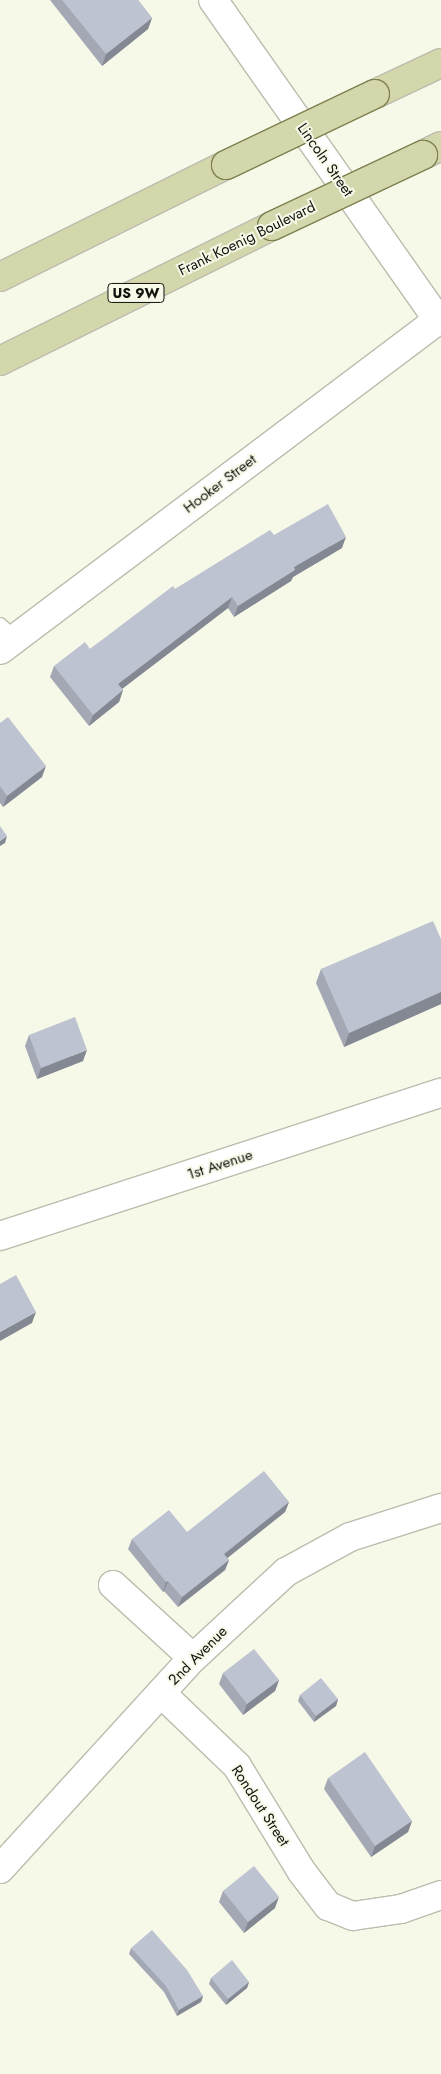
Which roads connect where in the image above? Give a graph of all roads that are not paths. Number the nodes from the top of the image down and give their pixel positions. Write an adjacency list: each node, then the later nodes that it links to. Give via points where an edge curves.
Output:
1 (213, 0): 5 (street, Lincoln Street)
2 (441, 63): 4 (main road, bridge)
3 (432, 150): 6 (main road, Frank Koenig Boulevard / US 9W, bridge)
4 (0, 277)
5 (439, 319): 7 (street, Hooker Street)
6 (0, 361)
7 (5, 638)
8 (441, 1093): 9 (street, 1st Avenue)
9 (0, 1236)
10 (441, 1508): 12 (street, 2nd Avenue, via 350,1537 286,1572)
11 (113, 1585): 12 (street)
12 (194, 1658): 13 (street, 2nd Avenue)
13 (161, 1693): 14 (street, 2nd Avenue); 15 (street, Rondout Street, via 237,1766 302,1872 328,1906 353,1916 401,1909)
14 (0, 1869)
15 (441, 1895)

